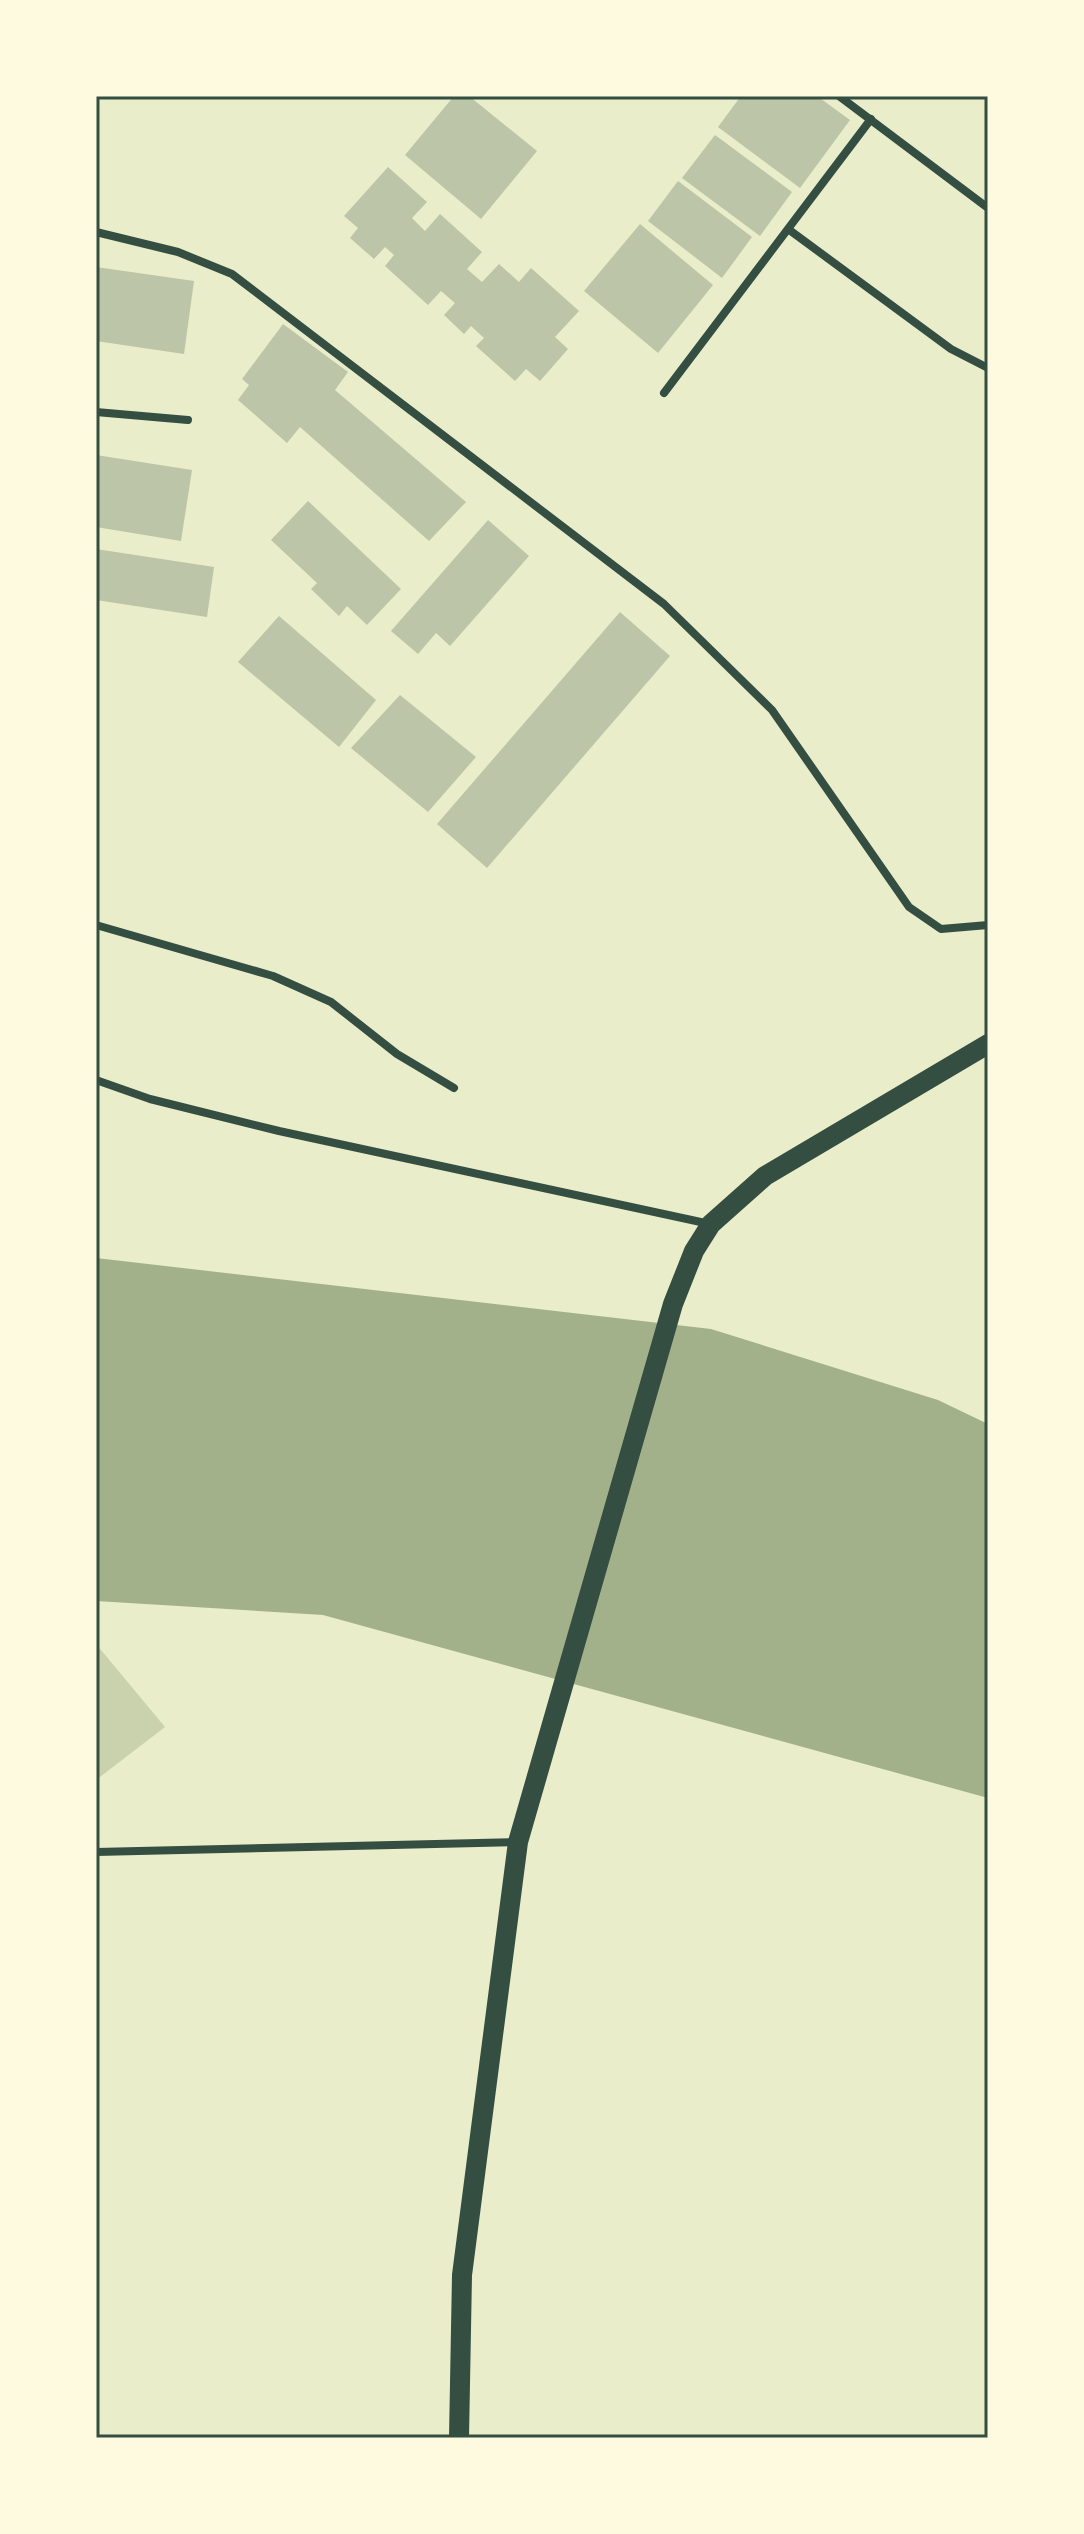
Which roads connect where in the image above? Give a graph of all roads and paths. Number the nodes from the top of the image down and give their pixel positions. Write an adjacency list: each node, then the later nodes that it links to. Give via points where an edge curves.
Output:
1 (839, 96): 2 (street)
2 (871, 119): 3 (street); 4 (street)
3 (988, 208)
4 (788, 229): 6 (street, via 951,349); 7 (street)
5 (96, 232): 11 (street, via 178,252 232,274 664,604 772,710 909,907 941,929)
6 (988, 368)
7 (664, 393)
8 (96, 412): 9 (street)
9 (188, 420)
10 (96, 925): 14 (street, via 273,976 331,1002 397,1054)
11 (988, 925)
12 (988, 1044): 15 (main road, via 765,1176)
13 (96, 1080): 15 (street, via 279,1131)
14 (454, 1088)
15 (711, 1224): 16 (main road, via 673,1304)
16 (518, 1842): 17 (street); 18 (main road, via 462,2275)
17 (96, 1852)
18 (459, 2438)

